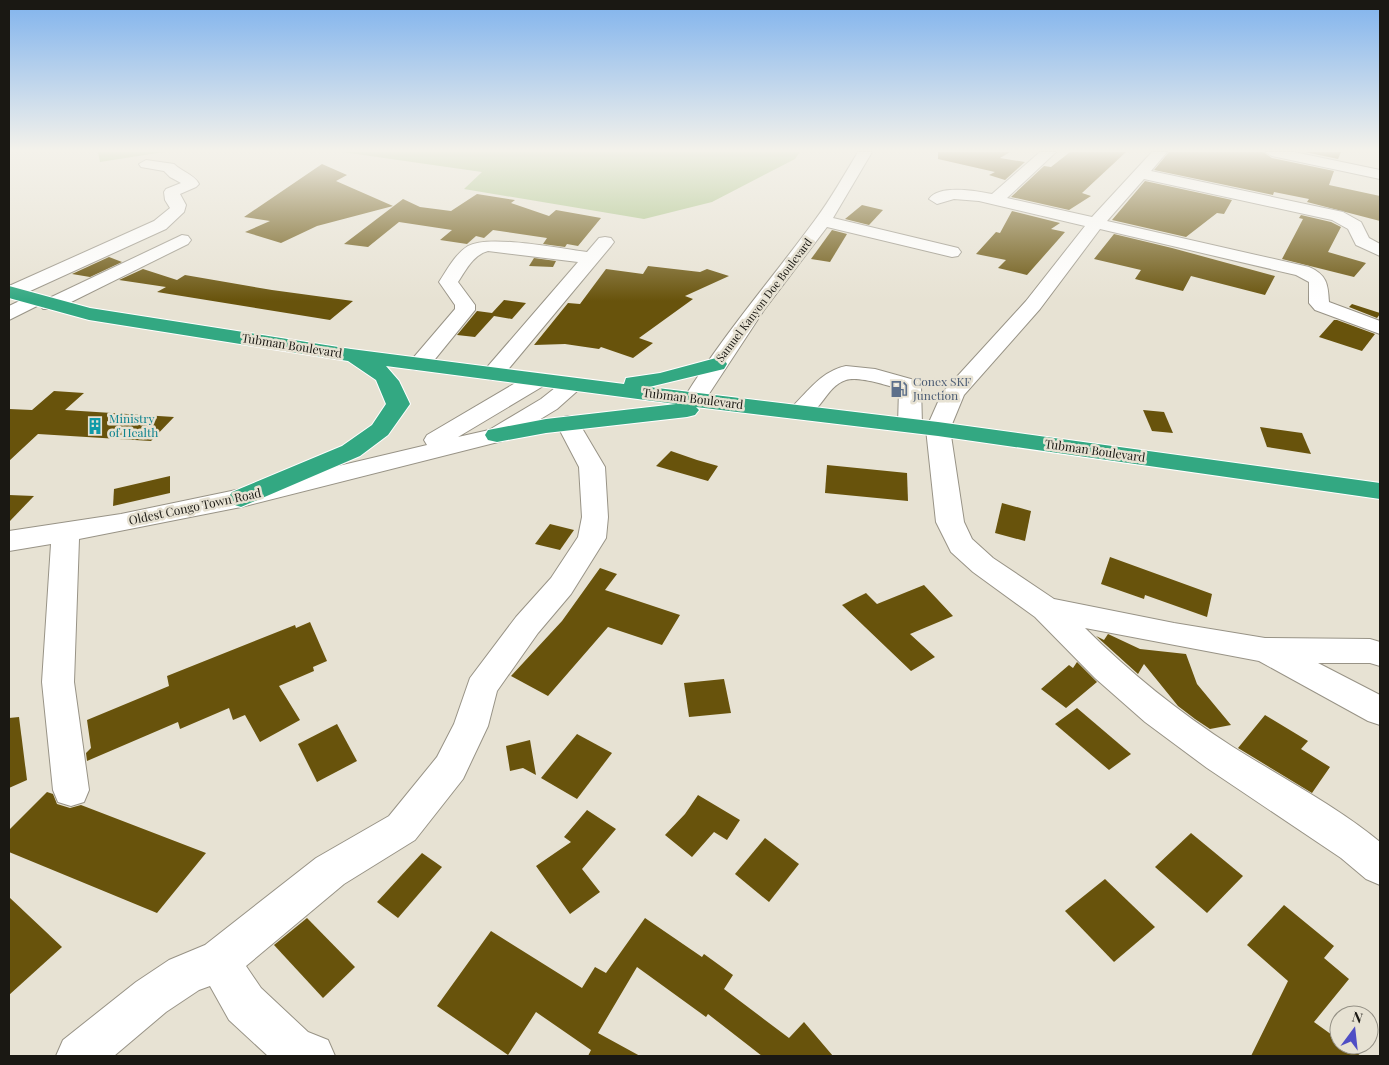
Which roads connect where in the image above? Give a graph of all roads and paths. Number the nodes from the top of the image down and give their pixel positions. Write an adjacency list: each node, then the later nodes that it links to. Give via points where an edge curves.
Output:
1 (175, 202): 13 (street, via 178,209 160,225)
2 (835, 202): 6 (street, Samuel Kanyon Doe Boulevard)
3 (1007, 202): 7 (street)
4 (1116, 202): 7 (street)
5 (1270, 202): 10 (street, via 1337,216 1355,226 1362,241)
6 (824, 221): 11 (street); 18 (street, Samuel Kanyon Doe Boulevard)
7 (1095, 224): 15 (street, via 1302,271 1319,281 1319,304); 27 (street, via 1033,305)
8 (182, 240): 14 (street)
9 (605, 242): 12 (street)
10 (1380, 251)
11 (952, 252)
12 (591, 258): 17 (street, via 477,246 448,282 466,305 465,310); 19 (street)
13 (9, 300): 14 (highway, Tubman Boulevard)
14 (41, 303): 16 (highway, Tubman Boulevard, via 134,322)
15 (1380, 328)
16 (351, 355): 17 (highway, Tubman Boulevard); 31 (highway, via 380,370 393,386 398,404 380,430 351,452)
17 (419, 364): 19 (highway, Tubman Boulevard)
18 (716, 364): 22 (highway, via 661,379); 23 (street, Samuel Kanyon Doe Boulevard)
19 (493, 373): 20 (highway, Tubman Boulevard)
20 (537, 380): 21 (highway, Tubman Boulevard); 29 (street, via 447,436)
21 (574, 385): 22 (highway, Tubman Boulevard); 28 (street)
22 (598, 388): 23 (highway, Tubman Boulevard)
23 (696, 398): 24 (highway, Tubman Boulevard)
24 (748, 405): 25 (highway, Tubman Boulevard); 26 (highway)
25 (800, 412): 27 (highway, Tubman Boulevard); 27 (street, via 839,374 849,372 900,381 910,386)
26 (568, 423): 28 (highway); 40 (street, via 592,467 595,517 592,538 561,586 527,625 482,687 472,726 450,768 402,828 330,871)
27 (924, 427): 30 (highway, Tubman Boulevard); 34 (street, via 950,522 960,545)
28 (497, 435): 29 (street)
29 (379, 464): 31 (street, Oldest Congo Town Road)
30 (1380, 491)
31 (241, 498): 32 (street, Oldest Congo Town Road)
32 (65, 532): 33 (street, Oldest Congo Town Road); 38 (street, via 58,682)
33 (9, 541)
34 (1046, 609): 35 (street); 39 (street, via 1106,669 1157,712 1219,757 1355,845)
35 (1265, 650): 36 (street, via 1370,651); 37 (street)
36 (1380, 654)
37 (1380, 711)
38 (71, 790)
39 (1380, 866)
40 (220, 961): 41 (street, via 184,975); 42 (street, via 245,1004 294,1050)
41 (79, 1056)
42 (312, 1056)

